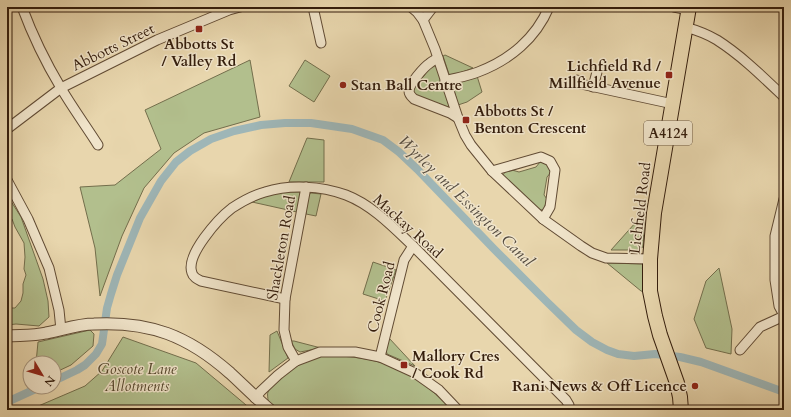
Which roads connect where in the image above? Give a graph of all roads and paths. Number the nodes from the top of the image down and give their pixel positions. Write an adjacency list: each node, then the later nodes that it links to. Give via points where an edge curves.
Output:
1 (22, 7): 18 (street)
2 (240, 7): 9 (street, Abbotts Street)
3 (314, 7): 12 (street)
4 (411, 7): 10 (street)
5 (433, 7): 10 (street)
6 (549, 7): 16 (street, via 536,31 506,59 477,73)
7 (674, 7): 8 (street)
8 (689, 8): 11 (main road, Lichfield Road / A4124)
9 (228, 9): 18 (street, Abbotts Street, via 157,40)
10 (423, 20): 13 (street)
11 (686, 27): 19 (street, via 716,40 742,58); 20 (main road, Lichfield Road / A4124)
12 (321, 44)
13 (438, 58): 16 (street); 21 (street, via 429,63 412,83 410,96)
14 (597, 72): 17 (street)
15 (577, 80): 17 (street, via 581,84)
16 (446, 81): 21 (street)
17 (594, 87): 20 (street)
18 (61, 88): 22 (street, Abbotts Street); 23 (street)
19 (784, 97)
20 (673, 104): 30 (main road, Lichfield Road / A4124, via 654,213)
21 (458, 118): 24 (street, via 471,145)
22 (7, 130)
23 (98, 145)
24 (492, 171): 28 (street); 28 (street, via 541,157 550,161 555,170 550,207)
25 (7, 180): 35 (street, via 49,268)
26 (306, 187): 29 (street, Mackay Road, via 346,195 368,206); 33 (street, Shackleton Road); 33 (street, Mackay Road, via 279,188 264,192 232,209 213,227 197,248 191,266 192,273 200,281)
27 (784, 199): 31 (street, via 775,236)
28 (543, 219): 30 (street, via 592,254 606,258)
29 (413, 246): 38 (street, Cook Road, via 404,260); 43 (street, Mackay Road, via 566,400)
30 (650, 259): 44 (main road, Lichfield Road / A4124, via 650,291 655,316 677,383)
31 (775, 265): 32 (street); 34 (street, via 779,306)
32 (784, 270)
33 (285, 299): 39 (street, Shackleton Road, via 284,330 288,347)
34 (784, 315): 37 (street, via 760,327)
35 (62, 330): 36 (street); 40 (street, via 77,325 123,323 168,333 206,354)
36 (7, 336)
37 (740, 350)
38 (380, 357): 39 (street, via 355,352 320,352); 42 (street, via 415,372 439,390)
39 (296, 361): 40 (street)
40 (256, 398): 41 (street)
41 (270, 410)
42 (458, 410)
43 (569, 410)
44 (681, 410)

